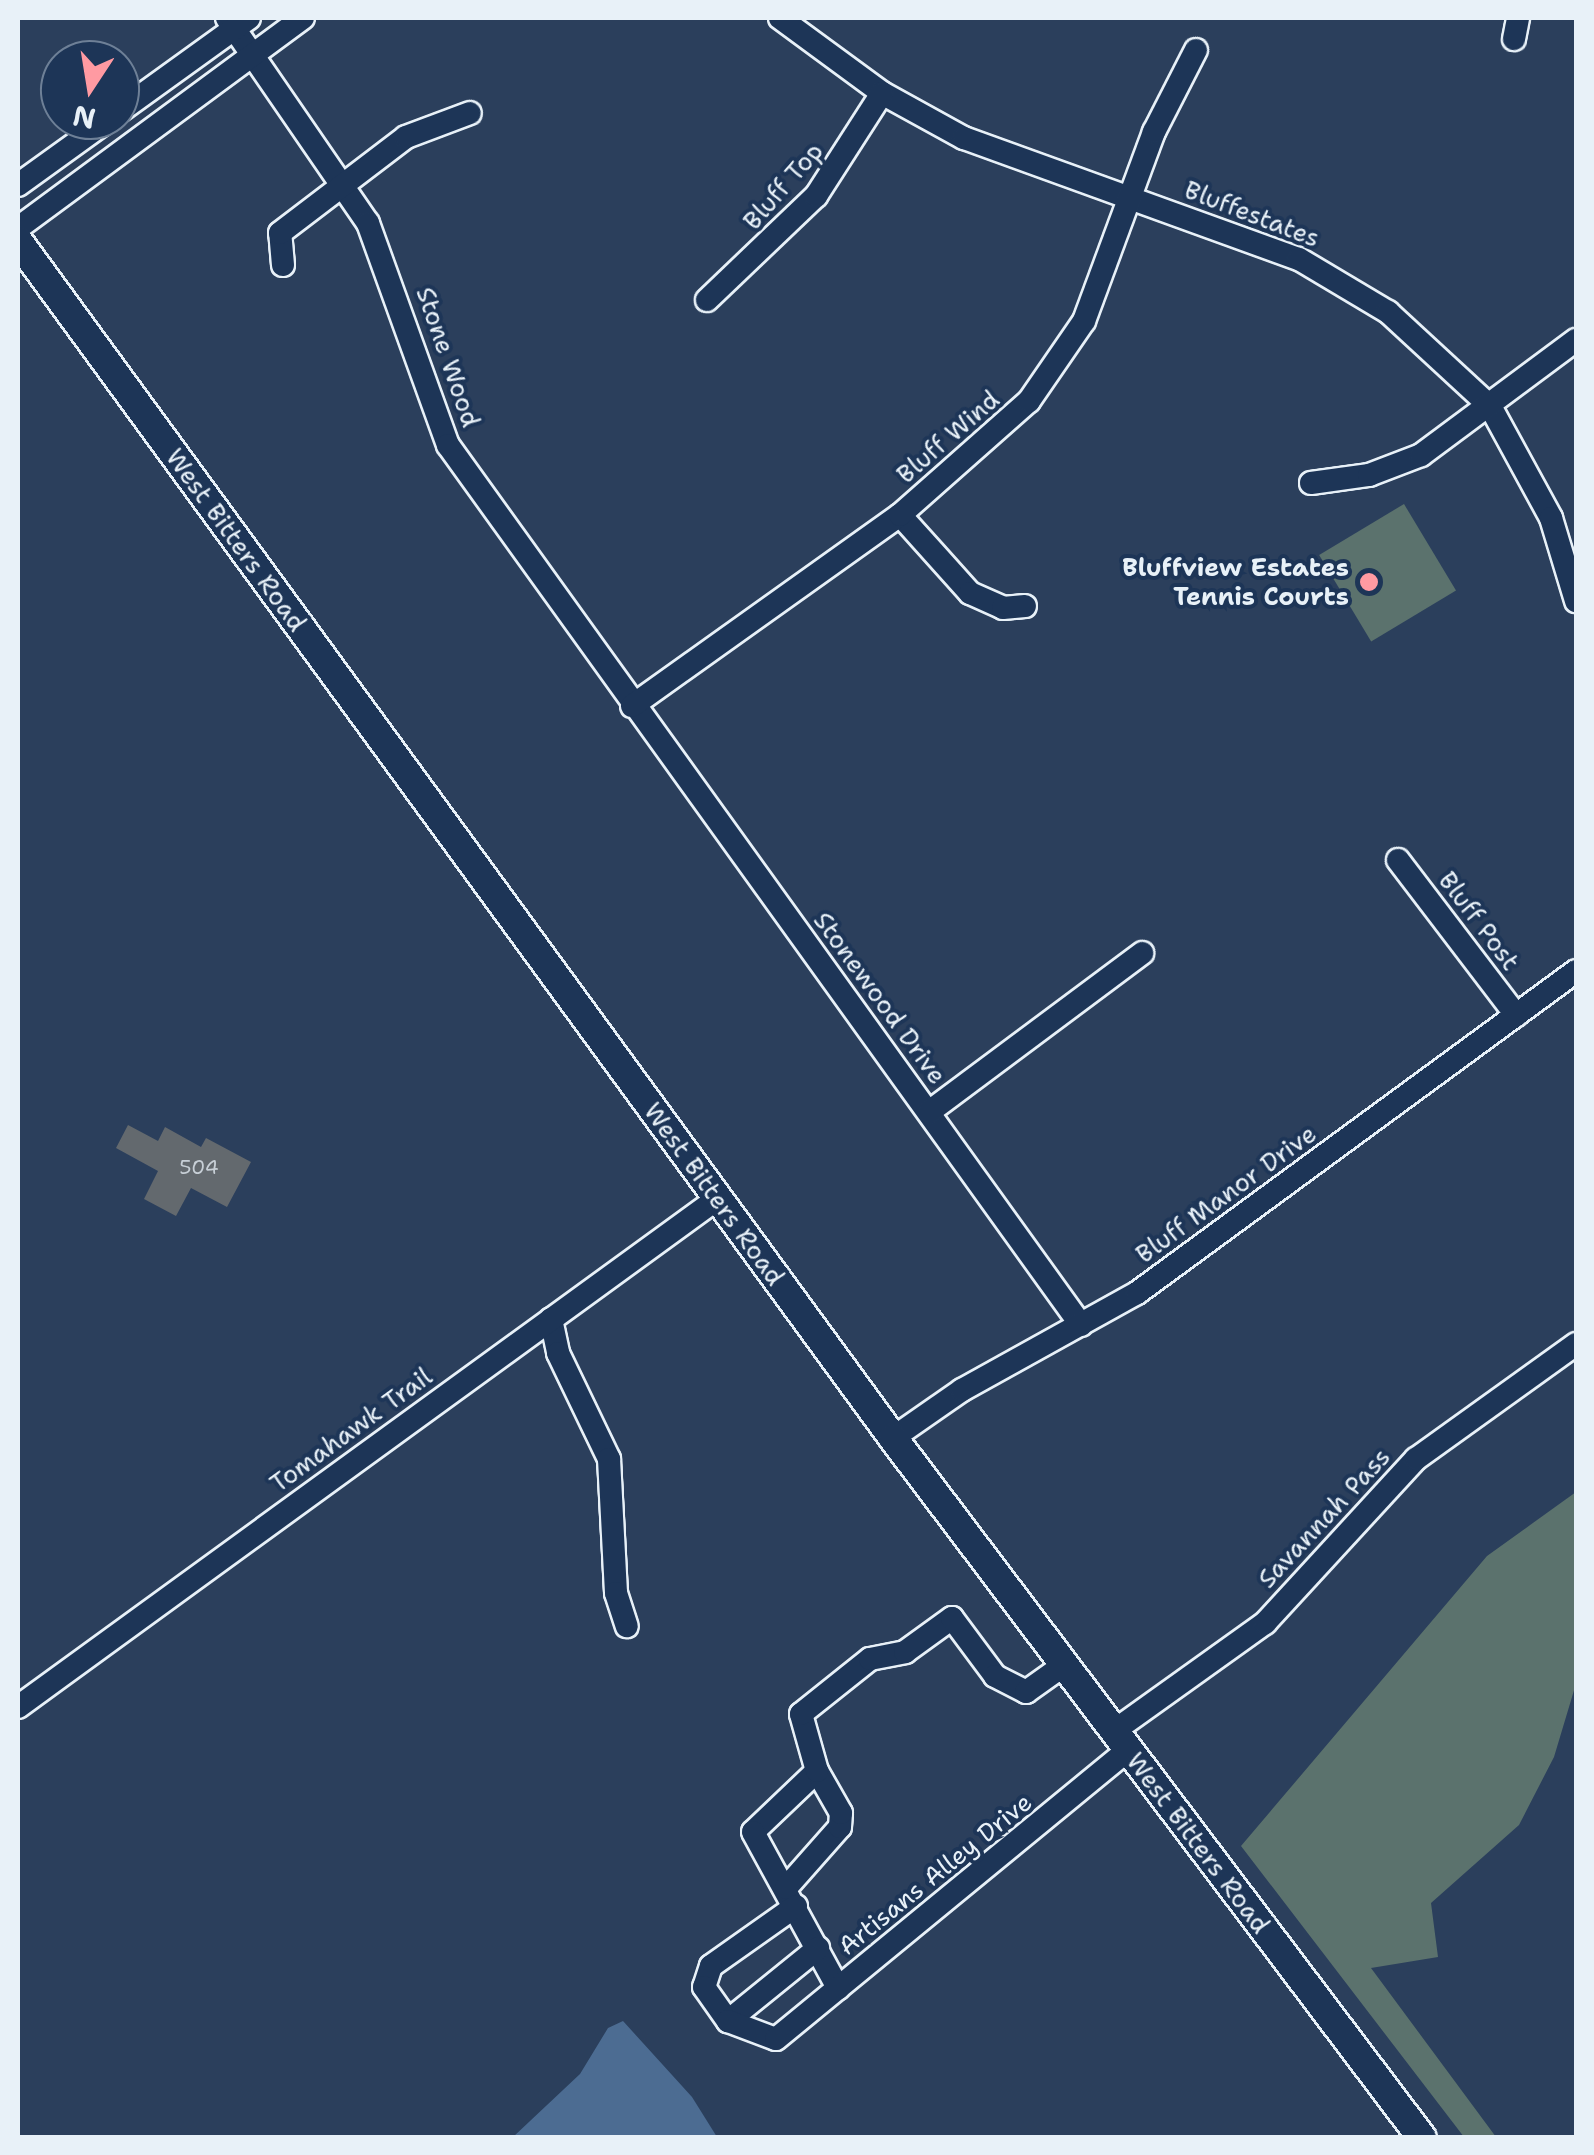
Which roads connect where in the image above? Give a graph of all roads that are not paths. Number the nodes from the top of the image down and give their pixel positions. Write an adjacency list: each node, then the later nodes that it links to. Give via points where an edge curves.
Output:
1 (303, 18): 5 (street)
2 (780, 18): 6 (street, Bluffestates)
3 (237, 21): 5 (street, Stone Wood); 7 (street)
4 (1196, 50): 12 (street, Bluff Wind, via 1154,132)
5 (253, 52): 11 (street, Stone Wood); 13 (street)
6 (882, 93): 12 (street, Bluffestates, via 964,138); 16 (street, Bluff Top, via 816,196)
7 (140, 96)
8 (470, 113): 11 (street, via 406,138)
9 (80, 140): 10 (street)
10 (18, 185)
11 (345, 185): 15 (street, via 280,233); 23 (street, Stone Wood, via 397,289 448,445)
12 (1132, 198): 18 (street, Bluffestates, via 1345,282 1428,345); 20 (street, Bluff Wind, via 1104,277 1058,363 996,437)
13 (18, 228)
14 (18, 241): 29 (main road, West Bitters Road)
15 (283, 264)
16 (707, 300)
17 (1576, 340): 18 (street)
18 (1490, 406): 19 (street, via 1387,470); 21 (street, Bluffestates, via 1551,518)
19 (1311, 484)
20 (900, 515): 22 (street, via 970,593 1003,608); 23 (street, Bluff Wind)
21 (1576, 601)
22 (1025, 606)
23 (632, 706): 28 (street, Stonewood Drive)
24 (1398, 860): 27 (street, Bluff Post)
25 (1142, 953): 28 (street)
26 (1576, 971): 27 (street, Bluff Manor Drive)
27 (1516, 1015): 31 (street, Bluff Manor Drive, via 1137,1293)
28 (930, 1112): 31 (street, Stonewood Drive)
29 (718, 1198): 30 (street, Tomahawk Trail); 33 (main road, West Bitters Road)
30 (551, 1318): 34 (street, via 558,1353 610,1459 616,1593); 36 (street, Tomahawk Trail)
31 (1082, 1325): 33 (street, Bluff Manor Drive)
32 (1576, 1344): 37 (street, Savannah Pass, via 1416,1459 1265,1622)
33 (893, 1438): 35 (main road, West Bitters Road)
34 (627, 1626)
35 (1064, 1666): 37 (main road, West Bitters Road); 38 (street, via 1026,1692 995,1676 952,1618 904,1652 870,1659 801,1714)
36 (18, 1706)
37 (1121, 1741): 41 (street, Artisans Alley Drive); 43 (main road, West Bitters Road)
38 (817, 1771): 39 (street, via 838,1799 840,1827); 39 (street, via 753,1832)
39 (791, 1897): 40 (street); 42 (street, via 705,1976 704,1987)
40 (818, 1948): 41 (street); 42 (street)
41 (838, 1988): 42 (street, Artisans Alley Drive, via 776,2039)
42 (728, 2021)
43 (1422, 2138)

